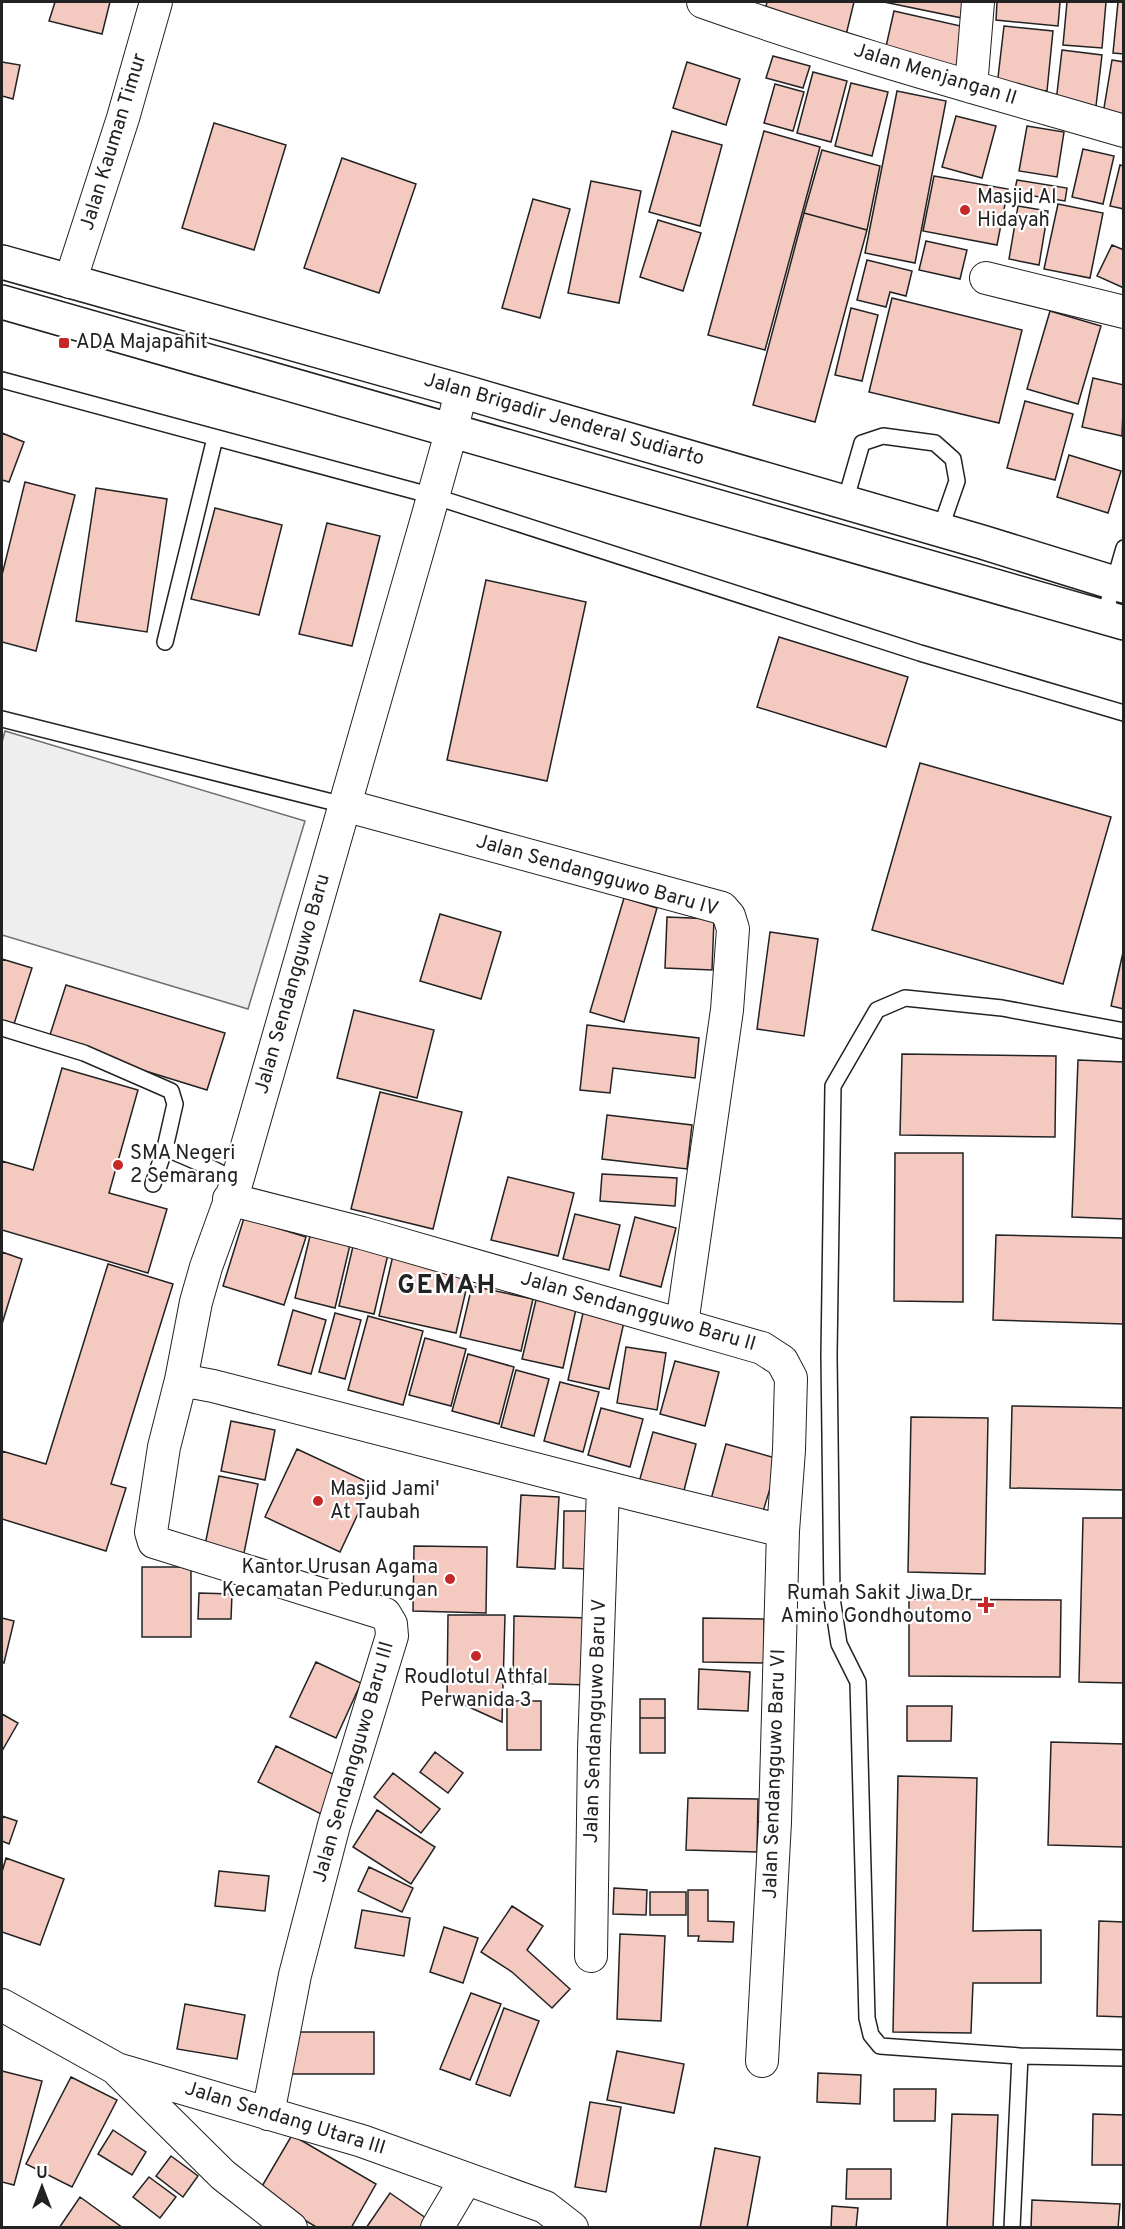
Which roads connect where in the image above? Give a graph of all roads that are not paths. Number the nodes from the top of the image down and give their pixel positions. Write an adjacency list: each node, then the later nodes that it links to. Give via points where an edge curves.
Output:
1 (156, 2): 9 (street, Jalan Kauman Timur)
2 (703, 2): 4 (street, Jalan Menjangan II)
3 (978, 2): 5 (street)
4 (749, 10): 5 (street, Jalan Menjangan II)
5 (971, 87): 6 (street, Jalan Menjangan II)
6 (1124, 131)
7 (2, 262): 9 (main road, Jalan Brigadir Jenderal Sudiarto)
8 (986, 279): 11 (street)
9 (70, 282): 13 (main road, Jalan Brigadir Jenderal Sudiarto)
10 (2, 302): 14 (main road, Jalan Brigadir Jenderal Sudiarto)
11 (1124, 312)
12 (2, 381): 15 (lane)
13 (461, 390): 14 (street, Jalan Sendangguwo Baru); 17 (main road, Jalan Brigadir Jenderal Sudiarto)
14 (452, 429): 16 (street, Jalan Sendangguwo Baru); 21 (main road, Jalan Brigadir Jenderal Sudiarto)
15 (215, 438): 16 (lane); 22 (lane)
16 (433, 496): 23 (lane, via 920,653); 25 (street, Jalan Sendangguwo Baru)
17 (844, 502): 18 (main road, Jalan Brigadir Jenderal Sudiarto); 18 (lane, via 862,443 883,436 935,443 953,459 957,481)
18 (940, 530): 20 (main road, Jalan Brigadir Jenderal Sudiarto)
19 (1124, 548): 20 (lane)
20 (1119, 584): 21 (lane)
21 (1114, 620)
22 (165, 642)
23 (1124, 713)
24 (2, 719): 25 (lane)
25 (344, 805): 30 (street, Jalan Sendangguwo Baru); 31 (street, Jalan Sendangguwo Baru IV, via 722,908 729,916 733,929 728,1010)
26 (2, 1028): 28 (lane, via 84,1053 171,1092 175,1104)
27 (1124, 1031): 39 (lane, via 1002,1008 905,998 877,1010 833,1086 829,1355 832,1598 839,1644 858,1682 867,2018 871,2035 880,2046)
28 (165, 1148): 29 (lane); 30 (lane, via 209,1167)
29 (153, 1184)
30 (233, 1190): 31 (street, Jalan Sendangguwo Baru II, via 362,1233); 33 (street, Jalan Sendangguwo Baru, via 203,1276)
31 (681, 1324): 32 (street, Jalan Sendangguwo Baru II, via 762,1348 782,1361)
32 (791, 1378): 35 (street, Jalan Sendangguwo Baru VI)
33 (181, 1380): 34 (street); 36 (street, Jalan Sendangguwo Baru, via 164,1447 151,1532)
34 (603, 1487): 35 (street); 37 (street, Jalan Sendangguwo Baru V)
35 (783, 1531): 41 (street, Jalan Sendangguwo Baru VI, via 775,1822)
36 (154, 1542): 43 (street, Jalan Sendangguwo Baru III, via 385,1614 392,1630 334,1825 295,1975)
37 (591, 1956)
38 (2, 2005): 42 (street, Jalan Sendang Utara III)
39 (1020, 2056): 40 (lane); 48 (lane)
40 (1124, 2058)
41 (762, 2061)
42 (117, 2069): 43 (street, Jalan Sendang Utara III); 45 (street, via 223,2175)
43 (268, 2114): 44 (street, Jalan Sendang Utara III, via 362,2141)
44 (466, 2179): 46 (street); 47 (street, Jalan Sendang Utara III, via 545,2207)
45 (291, 2228)
46 (437, 2228)
47 (572, 2228)
48 (1012, 2228)

